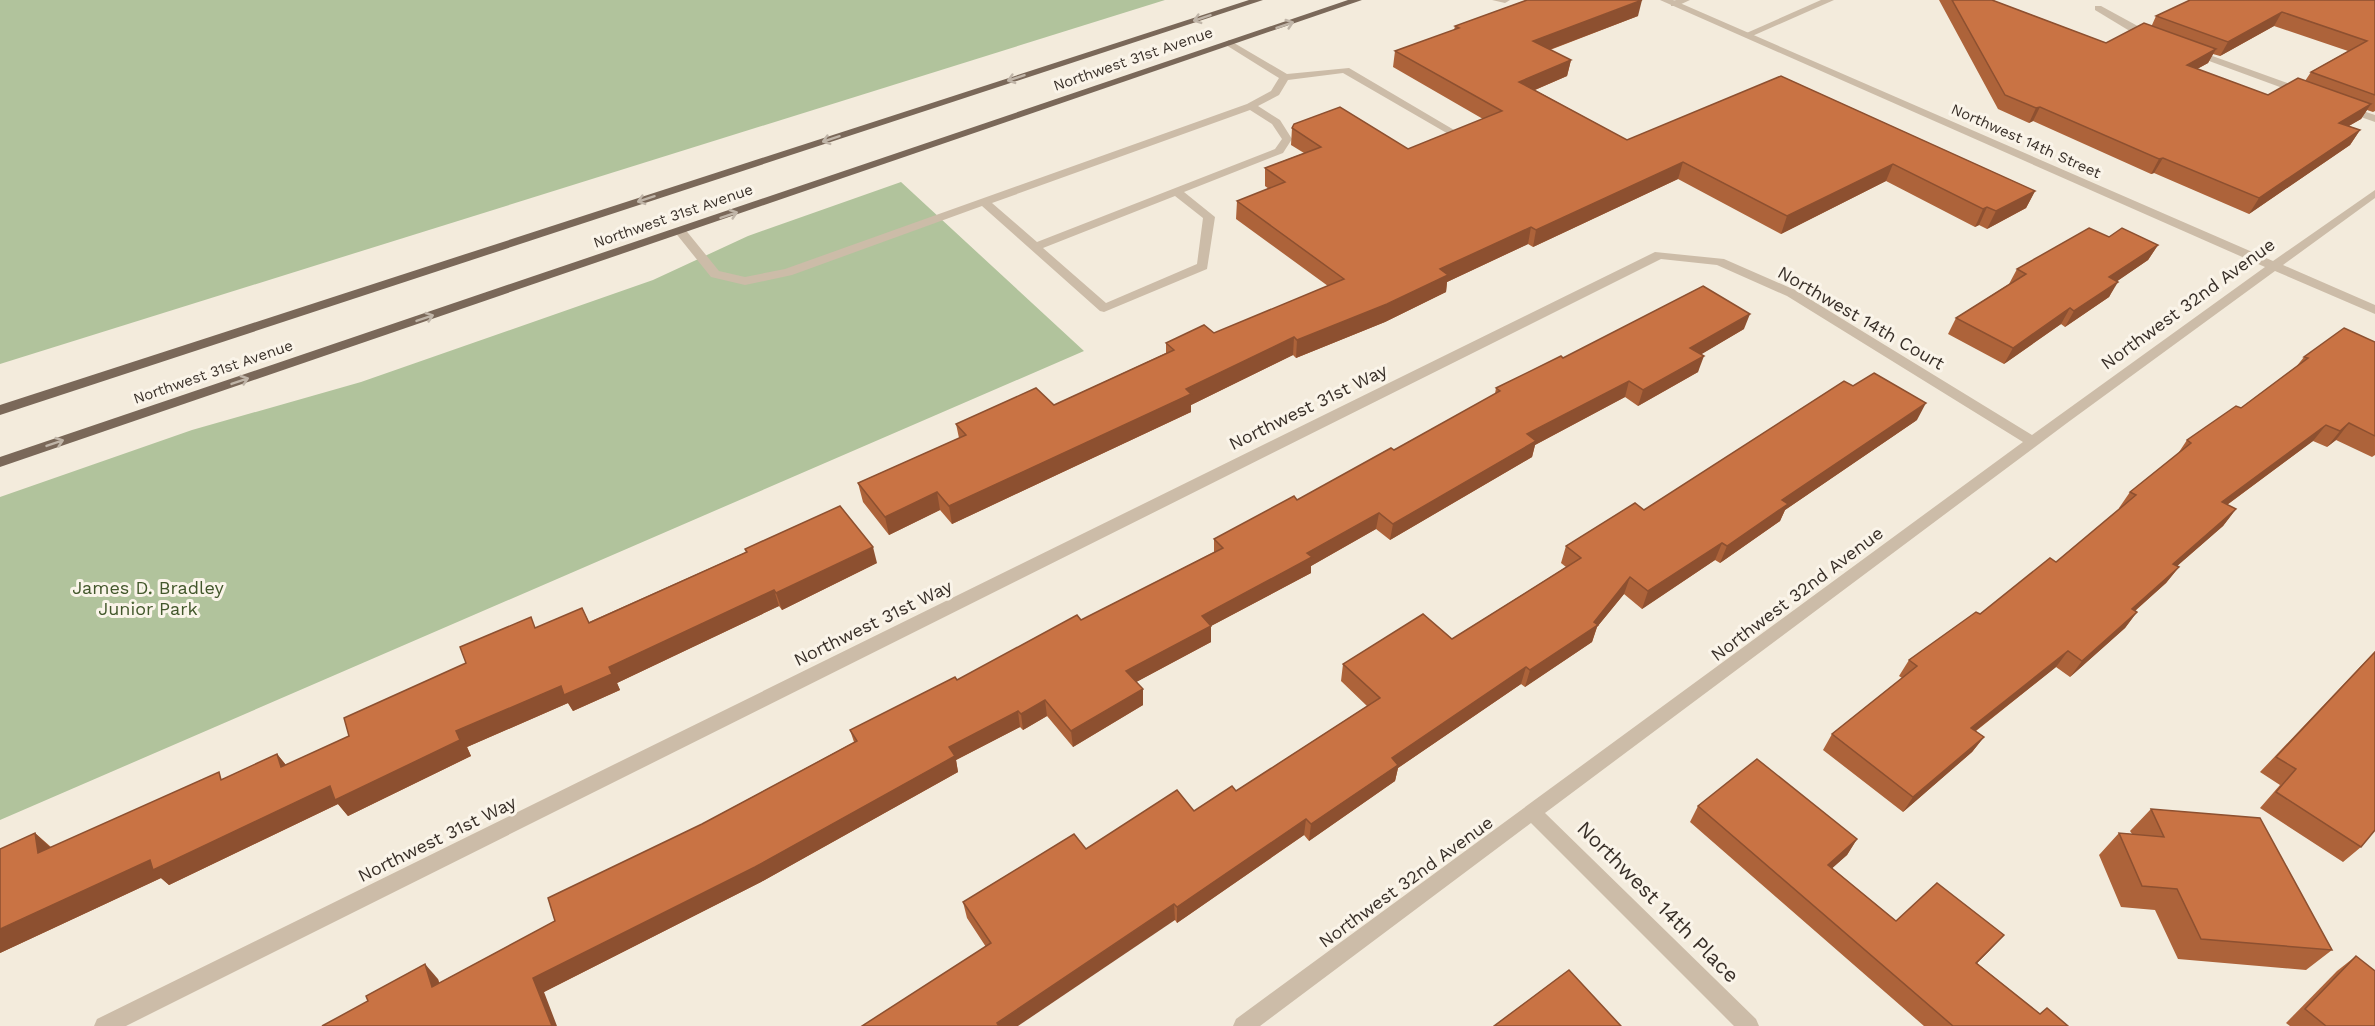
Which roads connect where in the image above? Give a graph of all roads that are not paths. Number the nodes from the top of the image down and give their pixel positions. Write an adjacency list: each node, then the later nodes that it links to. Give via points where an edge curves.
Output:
1 (1258, 0): 26 (main road, Northwest 31st Avenue, one-way to 26)
2 (1357, 0): 10 (main road, Northwest 31st Avenue, one-way to 2)
3 (1497, 0): 4 (street)
4 (1504, 0)
5 (1829, 0): 8 (street)
6 (1675, 1): 8 (street, Northwest 14th Street)
7 (2102, 6): 9 (street, via 2136,31)
8 (1747, 35): 24 (street, Northwest 14th Street)
9 (2158, 39)
10 (1229, 43): 12 (street); 21 (main road, Northwest 31st Avenue, one-way to 10)
11 (2180, 47): 13 (street)
12 (1286, 77): 15 (street, via 1275,93); 17 (street, via 1345,70)
13 (2310, 95)
14 (2332, 103): 16 (street)
15 (1251, 105): 18 (street, via 1276,122 1287,139 1279,151); 20 (street)
16 (2375, 119)
17 (1461, 137)
18 (1176, 191): 22 (street); 22 (street, via 1209,217 1203,266 1104,308)
19 (2375, 193): 24 (street, Northwest 32nd Avenue)
20 (984, 202): 21 (street, via 788,272 745,281 715,274); 22 (street)
21 (680, 231): 28 (main road, Northwest 31st Avenue, one-way to 21)
22 (1035, 247)
23 (1659, 255): 27 (street, Northwest 14th Court, via 1720,262 1791,293); 30 (street, Northwest 31st Way)
24 (2274, 265): 25 (street, Northwest 14th Street); 27 (street, Northwest 32nd Avenue)
25 (2375, 310)
26 (0, 410)
27 (2033, 442): 29 (street, Northwest 32nd Avenue)
28 (0, 462)
29 (1533, 813): 31 (street, Northwest 32nd Avenue); 32 (street, Northwest 14th Place)
30 (104, 1026)
31 (1243, 1026)
32 (1749, 1026)

